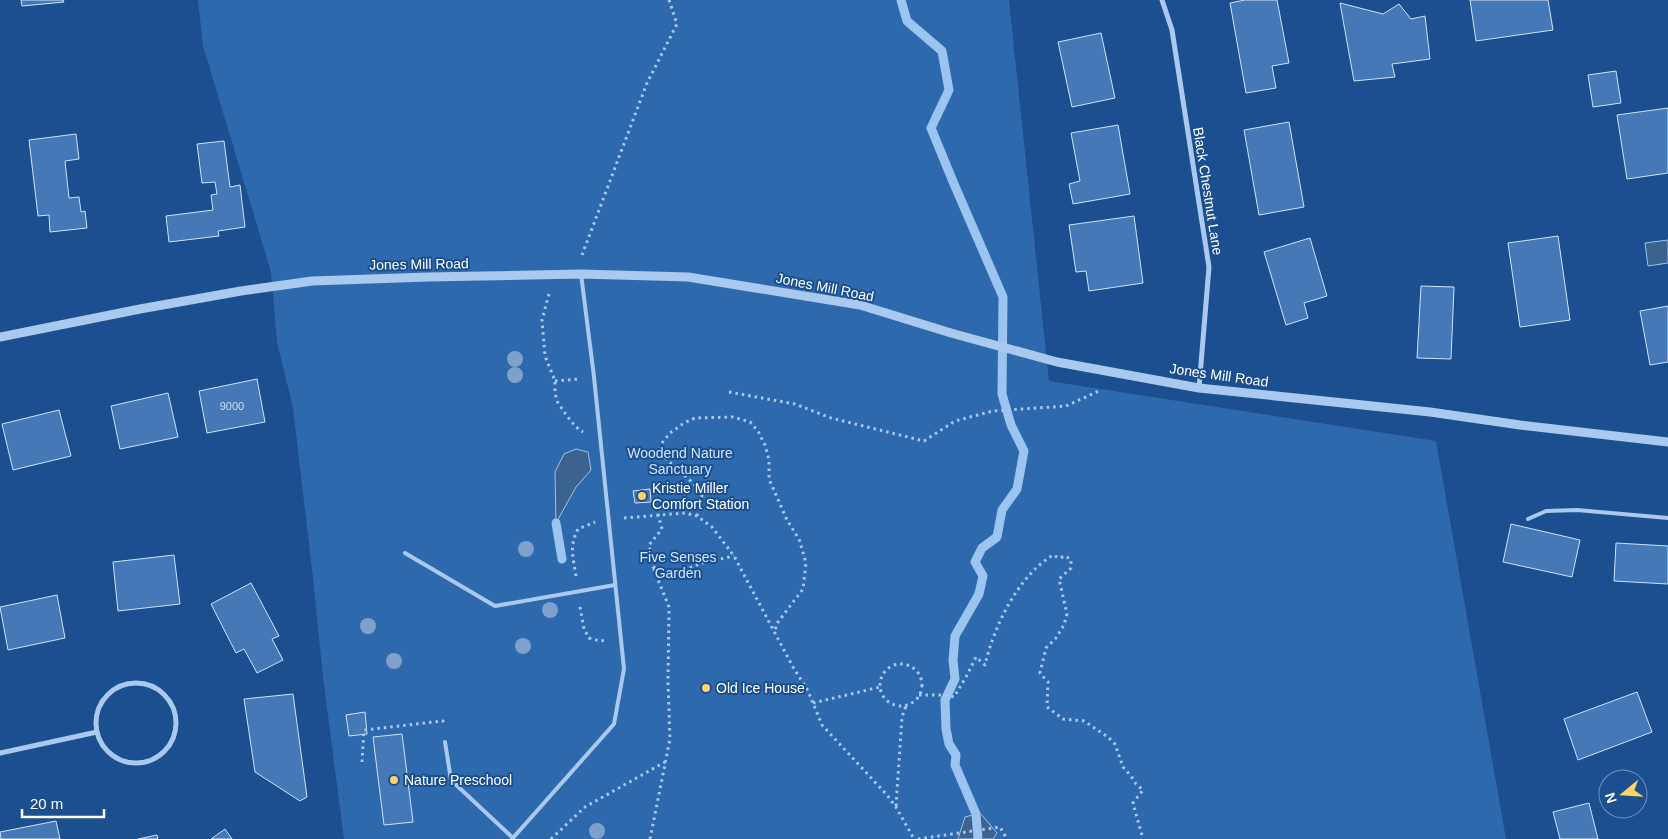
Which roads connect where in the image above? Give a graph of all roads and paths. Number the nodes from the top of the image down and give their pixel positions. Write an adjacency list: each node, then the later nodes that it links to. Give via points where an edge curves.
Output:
1 (669, 0): 3 (path, via 677,24 647,83)
2 (1162, 0): 10 (street, Black Chestnut Lane, via 1172,30 1209,267)
3 (580, 258)
4 (581, 274): 6 (street, Jones Mill Road, via 312,281 140,309); 7 (street, Jones Mill Road, via 688,277 860,305 1056,362); 24 (lane)
5 (550, 293): 9 (path, via 542,320 542,337 545,356)
6 (0, 337)
7 (1131, 376): 10 (street, Jones Mill Road); 11 (path, via 1066,406 993,411 955,420 924,440 831,418 795,404)
8 (583, 378): 9 (path)
9 (555, 381): 12 (path, via 555,394 562,410)
10 (1199, 388): 13 (street, Jones Mill Road, via 1430,412)
11 (729, 392)
12 (588, 435)
13 (1668, 442)
14 (658, 514): 15 (path); 17 (path); 23 (path, via 662,529 649,545)
15 (697, 516): 22 (path, via 712,527); 26 (path, via 702,496 694,484 664,457 661,444 677,428 695,418 733,417 750,422 765,446 769,479 786,520 799,538 806,564 803,589)
16 (1668, 518): 18 (lane, via 1577,510 1546,511)
17 (621, 519)
18 (1528, 519)
19 (598, 522): 21 (path, via 578,529 572,546)
20 (405, 552): 24 (lane, via 495,606)
21 (573, 556)
22 (734, 556): 23 (path, via 674,574); 26 (path)
23 (653, 567): 37 (path, via 669,607 670,739)
24 (615, 585): 39 (lane, via 624,669 614,724)
25 (580, 605): 27 (path, via 584,629 589,638)
26 (774, 632): 30 (path)
27 (600, 641)
28 (880, 687): 29 (path, via 883,674 894,665 908,665 919,674 922,688); 30 (path); 31 (path, via 886,700 899,706)
29 (919, 695): 31 (path); 45 (path, via 954,697 976,657 985,665 996,630 1013,597 1043,561 1053,555 1059,558 1066,556 1071,560 1071,568 1059,580 1067,614 1056,638 1046,648 1040,673 1048,682 1047,707 1062,719 1084,720 1115,744 1123,767 1143,790 1133,803)
30 (813, 703): 38 (path, via 822,725)
31 (906, 705): 38 (path, via 902,718)
32 (444, 728): 36 (path, via 443,721 364,730)
33 (97, 732): 33 (street, via 101,744 110,754 133,764 146,762 168,749 177,725 175,711 160,689 133,682 108,693 96,718); 35 (street)
34 (445, 742): 39 (lane, via 451,780)
35 (0, 752)
36 (362, 762)
37 (665, 762): 40 (path, via 585,808); 41 (path)
38 (896, 807): 42 (path)
39 (512, 839)
40 (550, 839)
41 (650, 839)
42 (914, 839)
43 (918, 839): 44 (path, via 1000,827)
44 (1007, 839)
45 (1143, 839)

